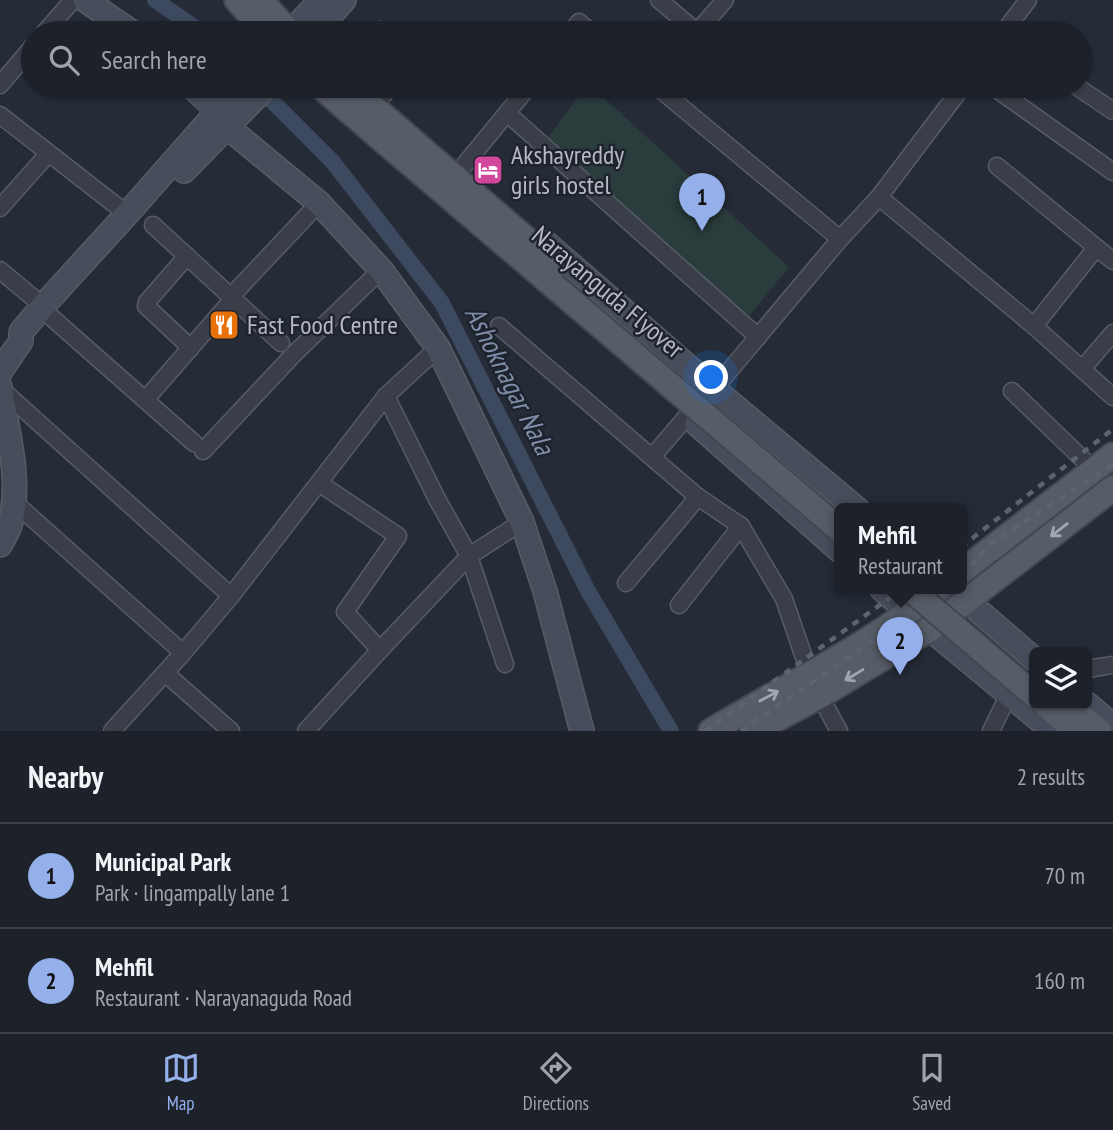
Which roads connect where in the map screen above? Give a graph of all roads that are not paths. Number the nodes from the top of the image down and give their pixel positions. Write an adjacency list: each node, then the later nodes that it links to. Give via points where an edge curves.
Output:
1 (73, 0): 10 (street)
2 (85, 0): 11 (street)
3 (237, 0): 12 (main road)
4 (260, 0): 13 (main road)
5 (321, 0): 14 (street)
6 (344, 0): 15 (street)
7 (659, 0): 16 (street)
8 (725, 0): 17 (street)
9 (1028, 0): 18 (street)
10 (55, 21)
11 (116, 21)
12 (256, 21)
13 (279, 21)
14 (301, 21)
15 (326, 21)
16 (683, 21)
17 (707, 21)
18 (1012, 21)
19 (21, 60): 20 (street)
20 (0, 85)
21 (1092, 97): 32 (street)
22 (213, 98): 31 (street)
23 (246, 98): 31 (street)
24 (340, 98): 35 (main road)
25 (358, 98): 35 (main road)
26 (387, 98): 35 (street)
27 (519, 98): 33 (street)
28 (671, 98): 45 (street)
29 (953, 98): 40 (street)
30 (1009, 98): 39 (street)
31 (230, 107): 41 (street); 43 (street); 53 (street, via 132,226)
32 (1113, 111)
33 (507, 113): 38 (street); 57 (street)
34 (0, 115): 36 (street)
35 (379, 122): 38 (street, via 391,113); 69 (street, via 376,141); 77 (main road, Narayanguda Flyover, bridge); 79 (main road, Narayanguda Flyover, bridge)
36 (48, 154): 42 (street); 43 (street)
37 (997, 166): 46 (street)
38 (461, 169): 64 (street)
39 (1113, 172)
40 (879, 197): 45 (street); 55 (street)
41 (319, 203): 50 (street); 52 (street)
42 (0, 208)
43 (127, 214): 53 (street)
44 (153, 225): 47 (street)
45 (841, 239): 57 (street)
46 (1093, 251): 48 (street); 51 (street); 55 (street)
47 (187, 256): 52 (street); 59 (street, via 146,306)
48 (1113, 261)
49 (0, 270): 53 (street)
50 (381, 270): 60 (street); 68 (street, via 198,447)
51 (1113, 273)
52 (235, 295): 58 (street); 59 (street)
53 (47, 312): 62 (street); 68 (street)
54 (499, 326): 70 (street)
55 (1034, 326): 61 (street)
56 (1113, 332): 61 (street)
57 (758, 337): 64 (street)
58 (281, 343)
59 (191, 348): 68 (street)
60 (438, 348): 66 (street); 78 (street)
61 (1082, 369): 67 (street)
62 (0, 372)
63 (0, 388): 75 (street, via 14,467); 90 (street)
64 (714, 389): 69 (street); 76 (street)
65 (1012, 391): 71 (street)
66 (386, 396): 72 (street); 83 (street)
67 (1113, 397)
68 (145, 400)
69 (688, 415): 70 (street); 82 (street)
70 (652, 457): 74 (street)
71 (1104, 462): 84 (main road)
72 (320, 483): 90 (street); 94 (street, via 398,536 345,612)
73 (1113, 488): 86 (main road, one-way to 86)
74 (698, 497): 80 (street); 85 (street)
75 (14, 502): 81 (street, via 11,524); 95 (street)
76 (850, 503)
77 (834, 505)
78 (523, 522): 83 (street); 112 (street)
79 (834, 524)
80 (741, 526): 92 (street); 102 (street, via 785,599)
81 (0, 545)
82 (834, 546)
83 (469, 555): 94 (street); 97 (street)
84 (967, 567)
85 (626, 583)
86 (967, 590)
87 (926, 594): 91 (main road)
88 (937, 594): 101 (main road)
89 (960, 595): 93 (main road); 96 (street)
90 (231, 596): 95 (street)
91 (909, 601): 93 (street); 102 (main road); 103 (main road, bridge)
92 (679, 606)
93 (930, 629): 102 (main road, one-way to 102); 104 (street)
94 (380, 650): 111 (street)
95 (183, 653): 100 (street)
96 (1029, 655)
97 (505, 664)
98 (1113, 665): 99 (street)
99 (1092, 668)
100 (164, 673): 109 (street); 110 (street)
101 (1029, 673)
102 (815, 685): 113 (main road, one-way to 102, via 762,700); 114 (main road); 115 (street)
103 (1029, 691)
104 (1009, 694): 116 (street); 117 (street)
105 (1092, 708): 108 (street)
106 (1052, 710): 118 (main road)
107 (1074, 710): 119 (main road)
108 (1113, 726)
109 (112, 731)
110 (231, 731)
111 (306, 731)
112 (582, 731)
113 (711, 731)
114 (754, 731)
115 (839, 731)
116 (991, 731)
117 (1053, 731)
118 (1076, 731)
119 (1099, 731)

